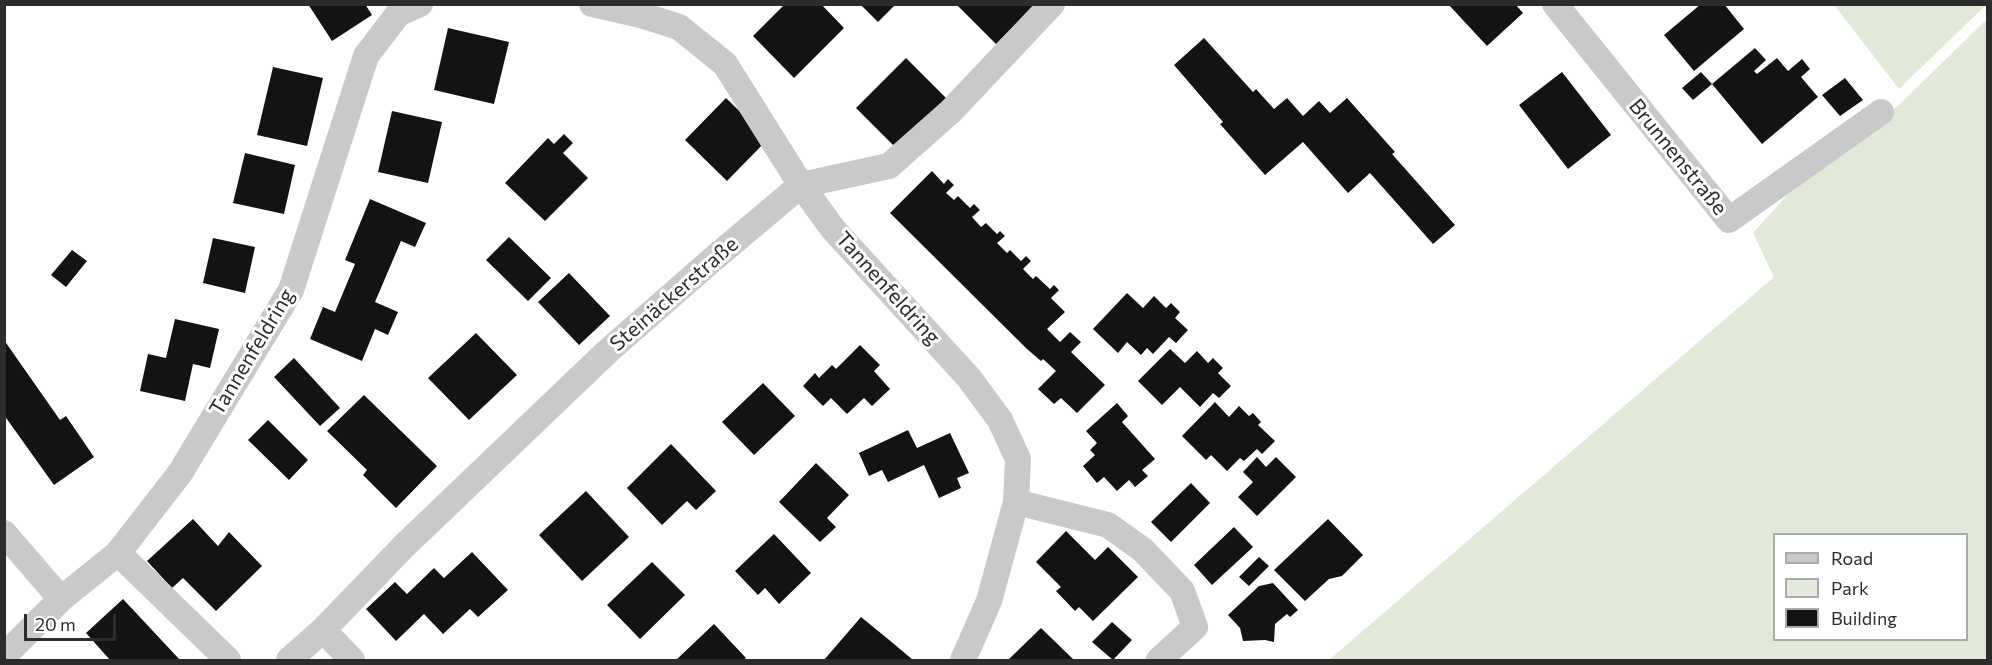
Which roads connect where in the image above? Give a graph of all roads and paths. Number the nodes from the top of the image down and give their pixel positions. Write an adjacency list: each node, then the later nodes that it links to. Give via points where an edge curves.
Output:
1 (592, 4): 5 (street, Tannenfeldring)
2 (1052, 4): 7 (street, Steinäckerstraße, via 951,111 889,166)
3 (1555, 4): 6 (street, Brunnenstraße, via 1729,220)
4 (403, 8): 10 (street, Tannenfeldring, via 366,56 291,290 180,473)
5 (642, 10): 7 (street, Tannenfeldring, via 679,27 725,64)
6 (1881, 112)
7 (801, 185): 8 (street, Tannenfeldring, via 833,229 969,378 1000,420 1018,459); 12 (street, Steinäckerstraße, via 608,351 404,546)
8 (1016, 502): 17 (street, Tannenfeldring, via 989,602); 18 (street, via 1108,525 1143,550 1182,591 1195,627)
9 (4, 533): 11 (street)
10 (118, 553): 11 (street, Tannenfeldring); 14 (street)
11 (61, 599): 13 (street, Tannenfeldring)
12 (323, 630): 15 (street, Steinäckerstraße); 16 (street)
13 (4, 656)
14 (228, 660)
15 (289, 660)
16 (352, 660)
17 (963, 660)
18 (1159, 660)

